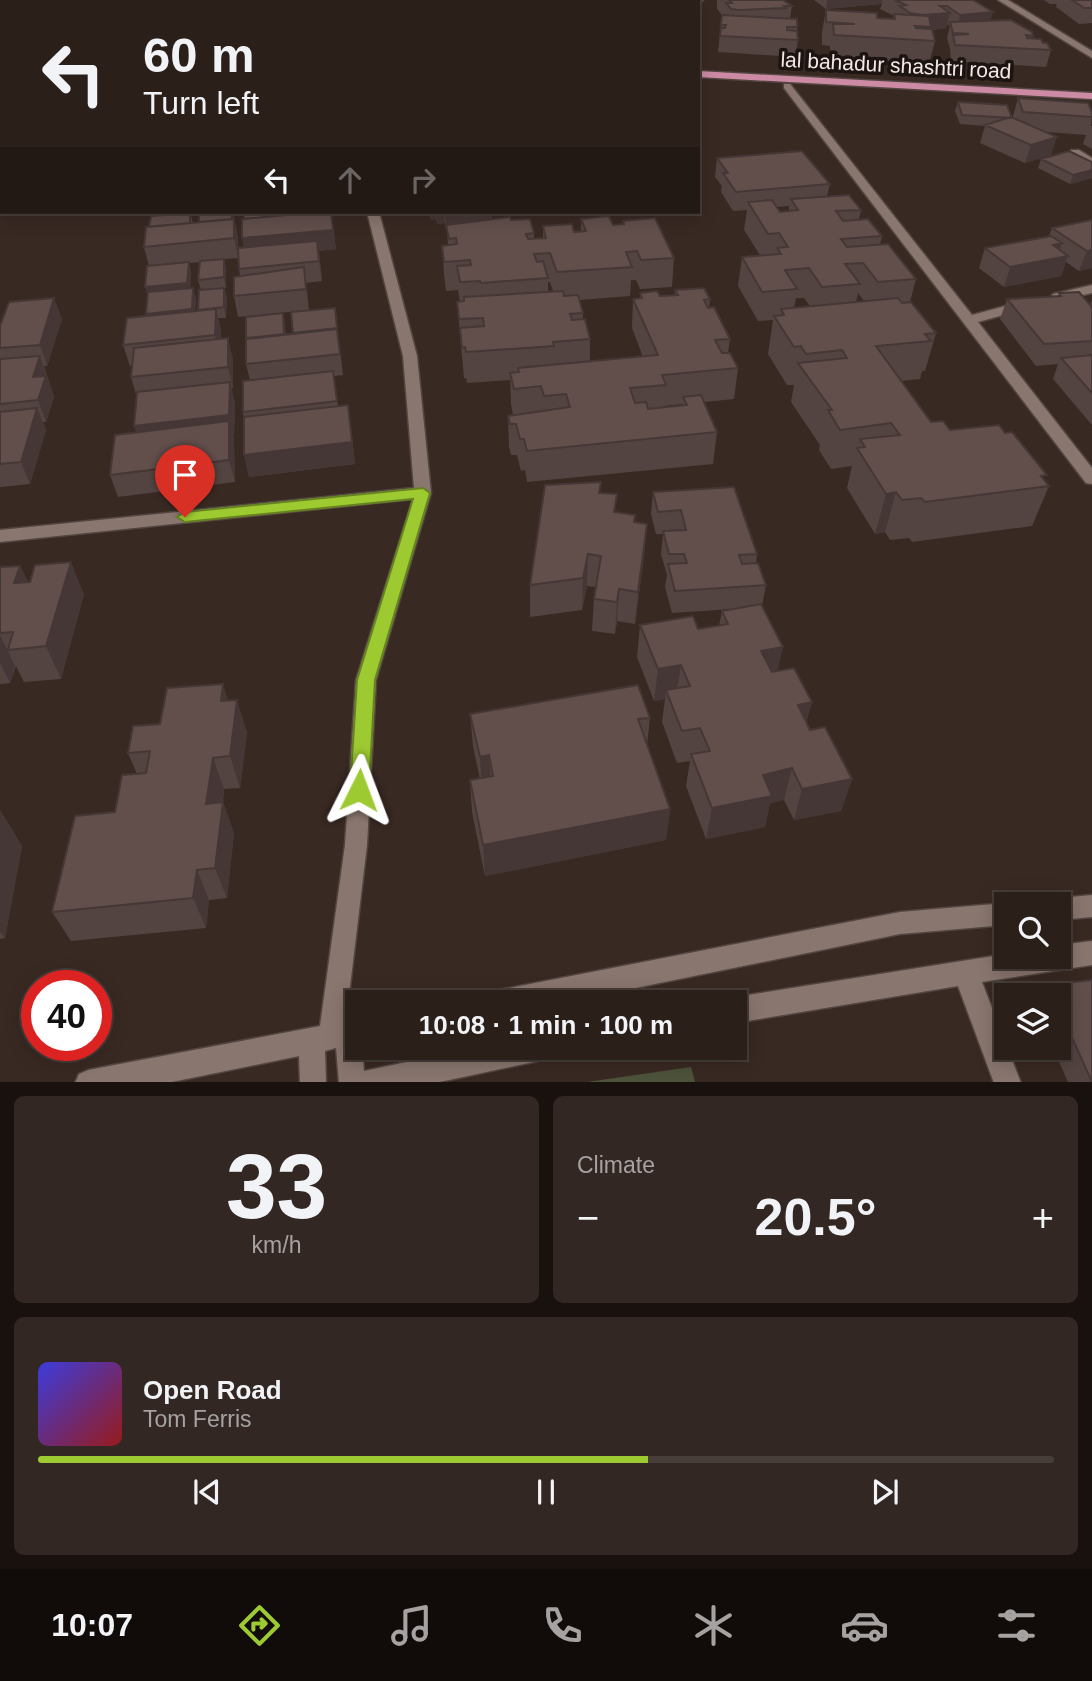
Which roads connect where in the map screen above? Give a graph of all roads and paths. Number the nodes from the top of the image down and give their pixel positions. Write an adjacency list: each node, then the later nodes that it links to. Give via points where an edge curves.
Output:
1 (1002, 0): 2 (street)
2 (1092, 55)
3 (700, 74): 6 (main road, lal bahadur shashtri road)
4 (700, 81): 5 (main road)
5 (787, 86): 7 (main road); 12 (street)
6 (1092, 96)
7 (1092, 102)
8 (1075, 152): 9 (street)
9 (1092, 163)
10 (374, 214): 14 (street, via 410,356)
11 (1092, 289): 12 (street)
12 (970, 320): 13 (street)
13 (1092, 479)
14 (423, 493): 15 (street); 25 (street, via 366,680)
15 (0, 536)
16 (1092, 906): 17 (street)
17 (1071, 908)
18 (994, 915): 23 (street, via 900,923)
19 (1092, 953): 20 (street)
20 (1071, 956)
21 (994, 967): 22 (street)
22 (965, 971): 24 (street); 31 (street)
23 (564, 990)
24 (747, 1008)
25 (337, 1035): 27 (street); 28 (street); 29 (street)
26 (480, 1060): 30 (street)
27 (93, 1082)
28 (314, 1082)
29 (352, 1082)
30 (373, 1082)
31 (1008, 1082)

